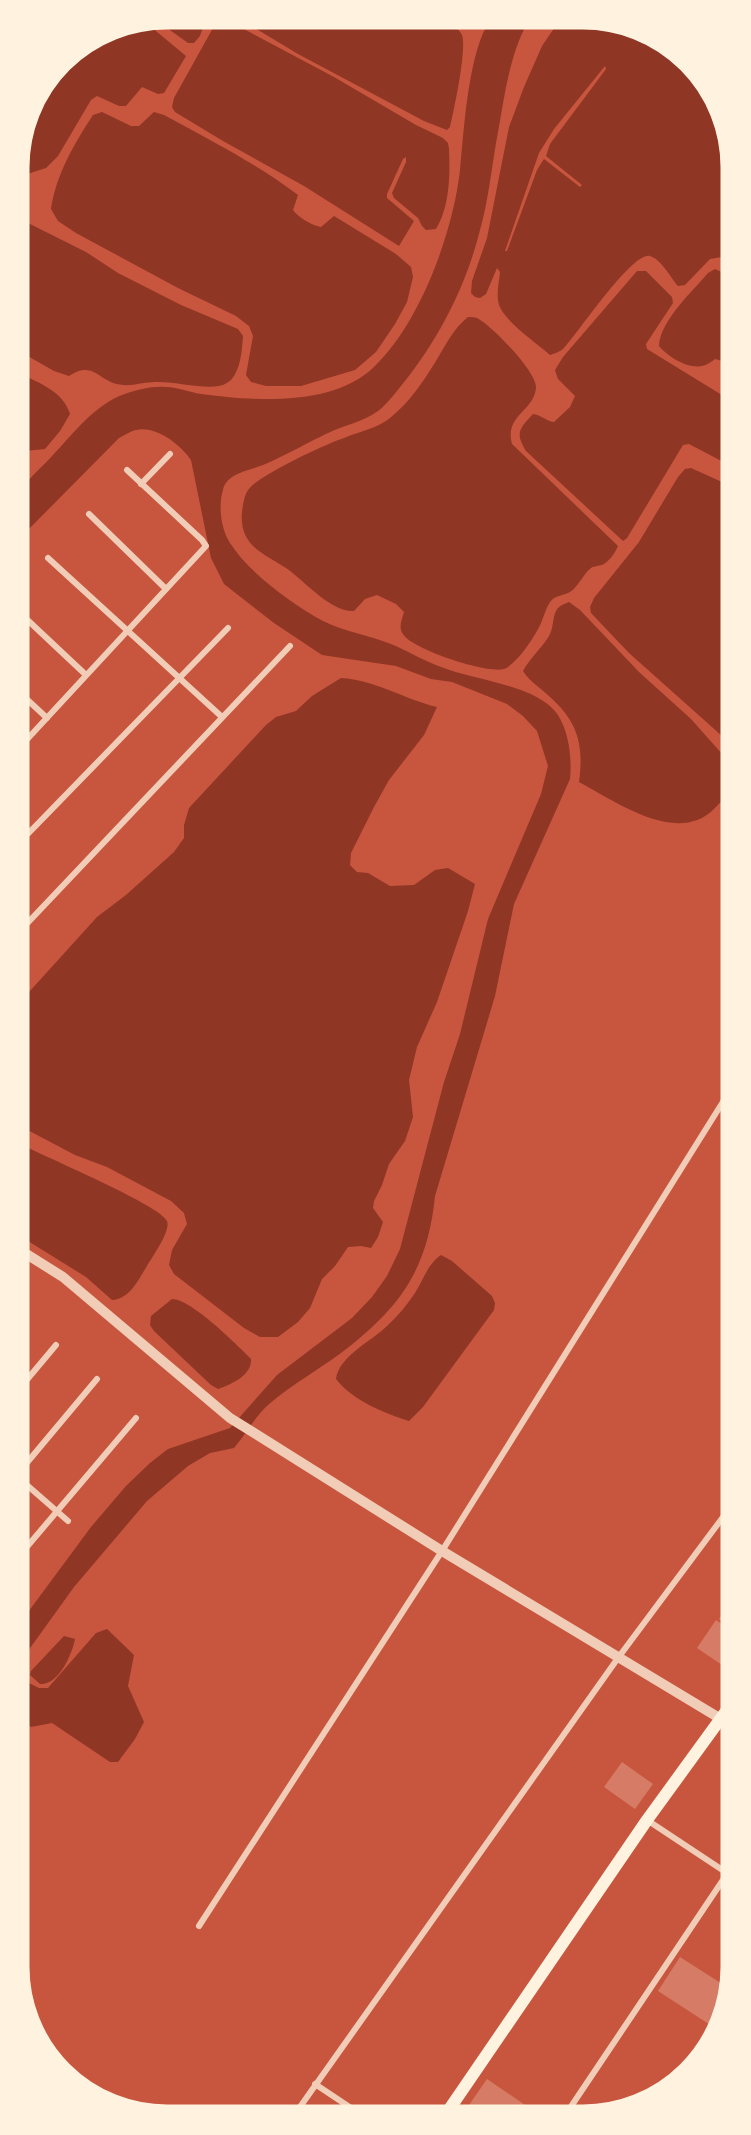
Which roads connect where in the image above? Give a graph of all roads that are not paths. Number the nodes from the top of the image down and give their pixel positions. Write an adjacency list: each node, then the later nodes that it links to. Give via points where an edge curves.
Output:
1 (170, 454): 3 (street)
2 (127, 470): 3 (street)
3 (141, 484): 6 (street, via 206,546)
4 (89, 514): 6 (street)
5 (48, 558): 9 (street)
6 (166, 589): 9 (street)
7 (29, 621): 11 (street)
8 (228, 628): 12 (street)
9 (127, 631): 11 (street); 12 (street)
10 (290, 646): 14 (street)
11 (86, 675): 15 (street)
12 (179, 679): 14 (street); 17 (street)
13 (29, 701): 15 (street)
14 (222, 717): 18 (street)
15 (47, 718): 16 (street)
16 (29, 738)
17 (29, 833)
18 (29, 923)
19 (722, 1103): 31 (street)
20 (28, 1255): 31 (street, via 63,1277 231,1418)
21 (56, 1345): 22 (street)
22 (28, 1378)
23 (97, 1379): 25 (street)
24 (136, 1418): 27 (street)
25 (28, 1461)
26 (28, 1486): 27 (street)
27 (57, 1511): 29 (street); 30 (street)
28 (722, 1518): 32 (street)
29 (69, 1521)
30 (28, 1545)
31 (442, 1551): 32 (street); 37 (street)
32 (618, 1658): 33 (street); 38 (street)
33 (721, 1719): 34 (main road)
34 (647, 1820): 35 (street); 41 (main road)
35 (722, 1870)
36 (722, 1887): 42 (street)
37 (199, 1926)
38 (315, 2084): 39 (street); 40 (street)
39 (300, 2106)
40 (348, 2106)
41 (451, 2106)
42 (571, 2106)

